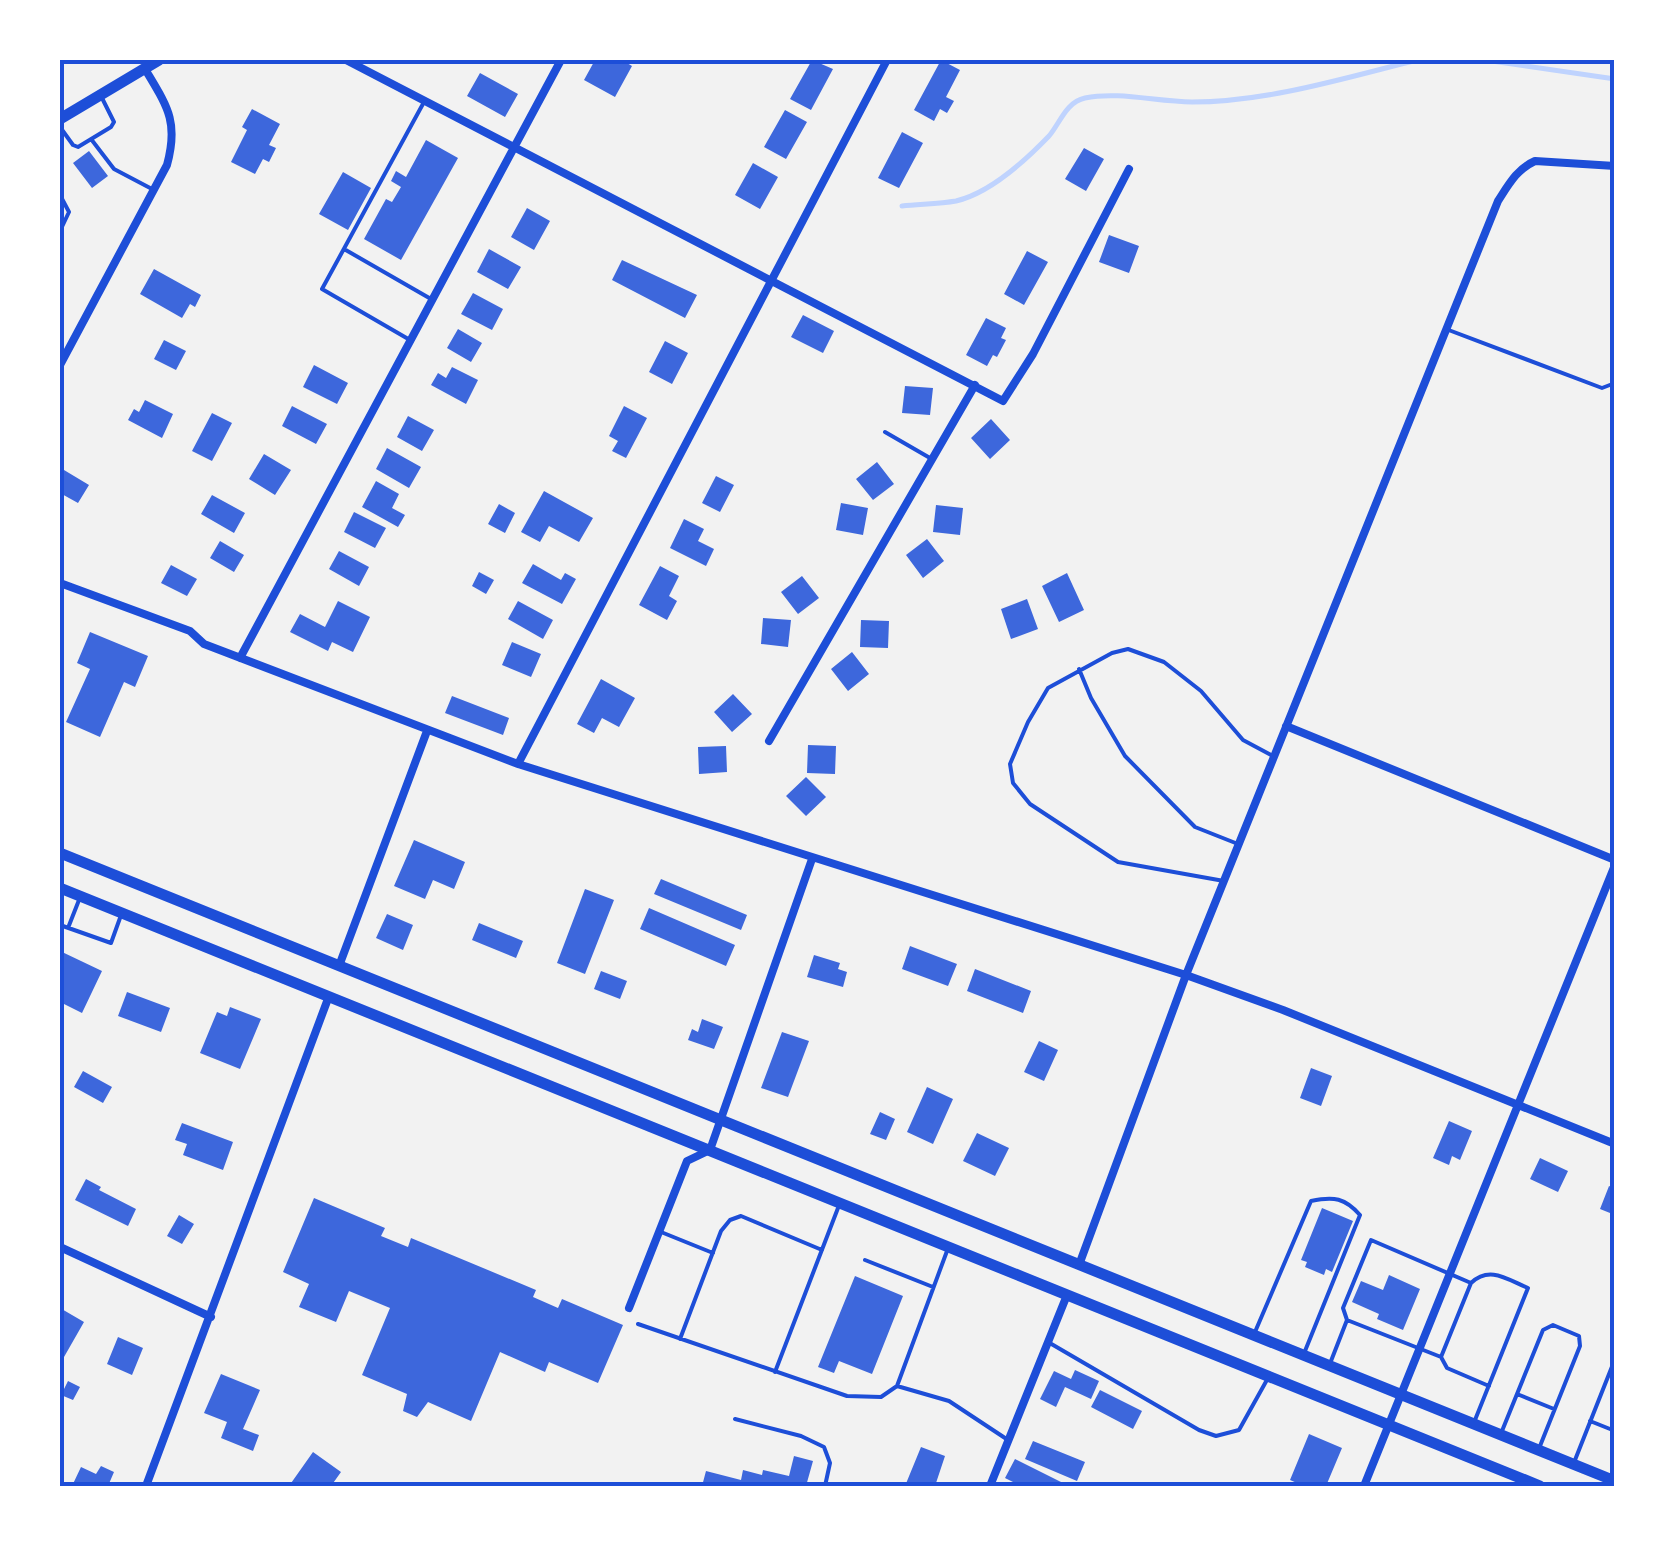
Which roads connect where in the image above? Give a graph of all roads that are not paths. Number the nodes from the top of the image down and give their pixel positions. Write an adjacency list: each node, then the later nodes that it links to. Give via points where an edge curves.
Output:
1 (160, 60): 5 (main road)
2 (346, 60): 7 (street)
3 (561, 60): 11 (street)
4 (887, 60): 18 (street)
5 (141, 64): 6 (main road); 14 (street, via 173,126 167,165)
6 (100, 96): 8 (main road); 10 (lane, via 114,122)
7 (424, 102): 11 (street); 17 (lane)
8 (60, 119)
9 (60, 128): 10 (lane, via 72,145)
10 (91, 139): 14 (lane, via 114,169)
11 (514, 148): 18 (street); 19 (street)
12 (1615, 166): 20 (street, via 1554,160 1524,166 1498,200)
13 (1129, 170): 24 (street, via 1003,401)
14 (154, 190): 22 (street)
15 (60, 196): 16 (lane, via 68,212)
16 (60, 230)
17 (344, 250): 19 (lane); 21 (lane, via 322,290)
18 (772, 279): 24 (street); 34 (street)
19 (432, 300): 21 (street)
20 (1446, 329): 23 (lane, via 1602,388); 30 (street)
21 (411, 340): 28 (street)
22 (60, 365)
23 (1615, 383)
24 (976, 386): 26 (street)
25 (884, 432): 26 (lane)
26 (934, 460): 32 (street)
27 (61, 585): 28 (street, via 190,631)
28 (240, 658): 31 (street)
29 (1079, 670): 33 (lane, via 1112,652 1145,653 1201,691 1243,740); 35 (lane, via 1124,756 1195,827); 39 (lane, via 1048,688 1028,722 1010,764 1014,784 1030,804 1118,862)
30 (1286, 726): 33 (street); 38 (street)
31 (426, 731): 34 (street); 45 (street)
32 (769, 740)
33 (1274, 756): 35 (street)
34 (518, 764): 37 (street)
35 (1238, 844): 39 (street)
36 (60, 854): 45 (main road)
37 (812, 859): 46 (street); 49 (street)
38 (1615, 863): 48 (street)
39 (1224, 881): 46 (street)
40 (60, 888): 41 (main road)
41 (80, 897): 42 (main road); 43 (lane)
42 (122, 912): 43 (lane, via 110,943); 47 (main road)
43 (64, 927): 44 (lane)
44 (60, 933)
45 (340, 966): 49 (main road)
46 (1186, 975): 48 (street); 59 (street)
47 (329, 996): 51 (main road); 65 (street)
48 (1520, 1106): 50 (street); 60 (street)
49 (721, 1119): 51 (street); 59 (main road)
50 (1615, 1144)
51 (710, 1150): 52 (main road); 53 (street, via 687,1161)
52 (840, 1202): 55 (main road); 56 (lane)
53 (660, 1231): 57 (lane); 64 (street)
54 (60, 1246): 65 (street)
55 (948, 1246): 62 (lane); 63 (main road)
56 (822, 1250): 57 (lane, via 741,1216 720,1232); 76 (lane)
57 (713, 1252): 69 (lane)
58 (866, 1260): 62 (lane)
59 (1079, 1265): 68 (main road)
60 (1452, 1272): 61 (lane); 66 (lane, via 1371,1240 1344,1308); 71 (street)
61 (1472, 1282): 73 (lane); 79 (lane, via 1490,1272 1528,1288)
62 (933, 1287): 78 (lane)
63 (1067, 1294): 70 (street); 77 (main road)
64 (629, 1308)
65 (211, 1316): 93 (street)
66 (1347, 1320): 71 (lane); 75 (lane)
67 (638, 1324): 69 (lane)
68 (1254, 1335): 72 (main road); 72 (lane, via 1311,1201 1348,1200 1360,1216)
69 (680, 1339): 76 (lane)
70 (1048, 1342): 77 (lane, via 1216,1436 1239,1430); 89 (street)
71 (1420, 1349): 73 (lane); 81 (street)
72 (1304, 1356): 75 (main road)
73 (1441, 1357): 79 (lane, via 1447,1368)
74 (1615, 1359): 84 (lane)
75 (1329, 1366): 81 (main road)
76 (774, 1372): 78 (lane, via 846,1396 882,1397)
77 (1269, 1376): 85 (main road)
78 (896, 1386): 89 (lane, via 949,1401)
79 (1489, 1386): 86 (lane)
80 (1517, 1394): 82 (lane); 82 (lane, via 1543,1330 1552,1325 1578,1336); 88 (lane)
81 (1401, 1395): 85 (street); 86 (main road)
82 (1554, 1410): 90 (lane)
83 (736, 1419): 94 (lane, via 824,1448 830,1462)
84 (1590, 1421): 87 (lane); 91 (lane)
85 (1388, 1424): 96 (street); 97 (main road)
86 (1474, 1424): 88 (main road)
87 (1615, 1431)
88 (1500, 1435): 90 (main road)
89 (1008, 1440): 95 (street)
90 (1538, 1450): 91 (main road)
91 (1573, 1464): 92 (main road)
92 (1615, 1481)
93 (146, 1486)
94 (826, 1486)
95 (990, 1486)
96 (1364, 1486)
97 (1540, 1486)

